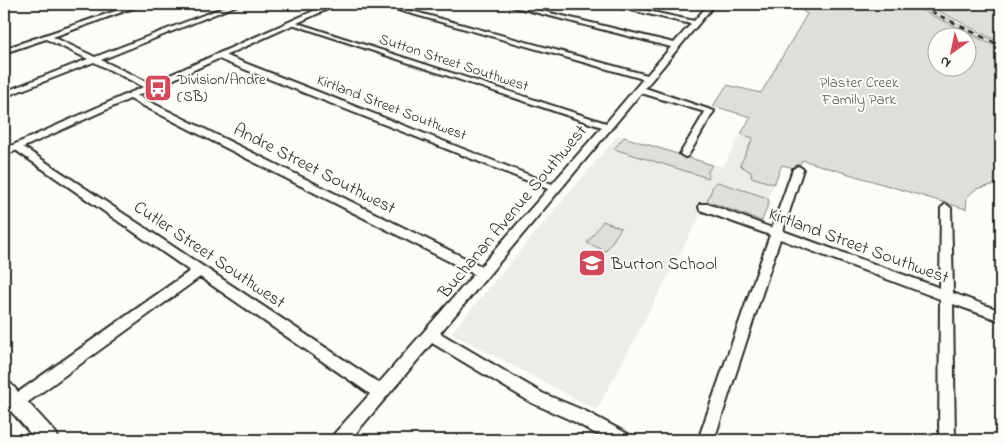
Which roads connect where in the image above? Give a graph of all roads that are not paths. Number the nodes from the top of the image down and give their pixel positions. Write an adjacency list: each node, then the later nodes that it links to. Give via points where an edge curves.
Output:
1 (141, 4): 12 (street)
2 (237, 4): 16 (street)
3 (304, 4): 9 (street)
4 (335, 4): 9 (main road)
5 (380, 4): 17 (street)
6 (506, 4): 13 (street)
7 (608, 4): 11 (street)
8 (712, 4): 11 (street, Buchanan Avenue Southwest)
9 (323, 10): 10 (main road)
10 (292, 23): 15 (main road); 22 (street, Sutton Street Southwest)
11 (695, 23): 13 (street, Buchanan Avenue Southwest)
12 (46, 36): 14 (street); 16 (street)
13 (676, 46): 17 (street, Buchanan Avenue Southwest)
14 (4, 51)
15 (219, 56): 18 (main road); 27 (street, Kirtland Street Southwest)
16 (94, 60): 18 (street); 20 (street)
17 (648, 78): 19 (street, Buchanan Avenue Southwest)
18 (151, 87): 21 (main road)
19 (638, 89): 22 (street, Buchanan Avenue Southwest); 25 (street, via 710,111)
20 (4, 95)
21 (130, 96): 23 (main road); 32 (street, Andre Street Southwest)
22 (607, 126): 27 (street, Buchanan Avenue Southwest)
23 (18, 147): 24 (main road); 31 (street, Cutler Street Southwest)
24 (4, 153)
25 (685, 154)
26 (798, 170): 30 (street)
27 (554, 188): 32 (street, Buchanan Avenue Southwest)
28 (704, 207): 30 (street, Kirtland Street Southwest)
29 (946, 208): 33 (street)
30 (775, 233): 33 (street, Kirtland Street Southwest); 41 (street)
31 (200, 270): 36 (street, Cutler Street Southwest); 37 (street)
32 (482, 272): 35 (street, Buchanan Avenue Southwest)
33 (947, 297): 34 (street, Kirtland Street Southwest); 42 (street)
34 (1001, 316)
35 (431, 335): 36 (street, Buchanan Avenue Southwest); 40 (street, via 537,398)
36 (381, 393): 39 (street, Buchanan Avenue Southwest)
37 (9, 397): 38 (main road)
38 (49, 440)
39 (340, 440)
40 (622, 440)
41 (706, 440)
42 (947, 440)

